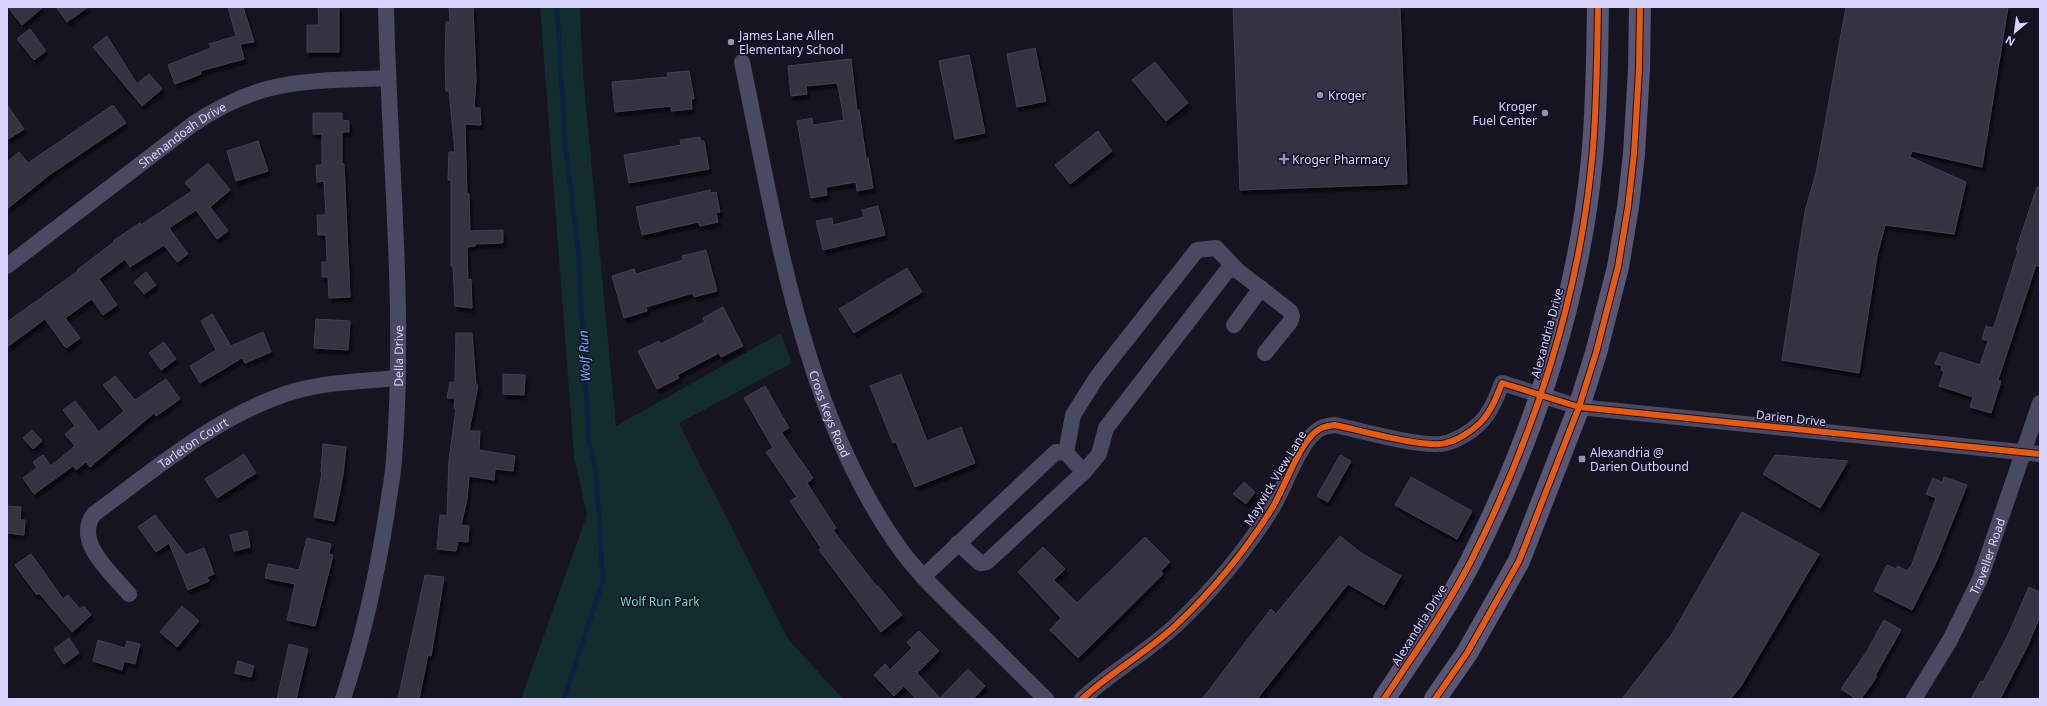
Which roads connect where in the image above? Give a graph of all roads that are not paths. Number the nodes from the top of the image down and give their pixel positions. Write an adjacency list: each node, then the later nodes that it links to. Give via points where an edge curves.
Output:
1 (386, 7): 5 (street, Della Drive)
2 (1598, 7): 12 (main road, Alexandria Drive, via 1593,138 1585,213 1575,268)
3 (1640, 7): 14 (main road, via 1634,154 1628,207 1606,319)
4 (742, 62): 20 (street, Cross Keys Road, via 777,240 799,319 834,425 855,472 880,517 902,551)
5 (388, 78): 6 (street, Shenandoah Drive, via 306,83 272,88 215,109); 11 (street, Della Drive, via 394,192)
6 (7, 266)
7 (1238, 271): 8 (street); 16 (street, via 1216,248 1197,250 1097,377 1074,415); 18 (street, via 1232,269 1226,272 1183,327 1106,428 1099,454)
8 (1261, 288): 9 (street); 10 (street, via 1290,311 1292,316)
9 (1234, 325)
10 (1265, 353)
11 (397, 378): 21 (street, Tarleton Court, via 317,386 279,396 221,424 94,514 87,527 93,550); 22 (street, Della Drive, via 394,460 384,529 373,588)
12 (1541, 396): 14 (street, Darien Drive); 24 (street, Maywick View Lane, via 1502,383 1492,407 1479,424 1446,444 1416,443 1335,425 1318,429 1307,441 1272,510 1231,567 1174,626); 25 (main road, Alexandria Drive, via 1498,504 1470,562 1442,612)
13 (2040, 403): 15 (street, Traveller Road)
14 (1579, 407): 15 (street, Darien Drive); 26 (main road, via 1519,561 1467,653)
15 (2024, 452): 17 (street, Darien Drive); 27 (street, Traveller Road, via 1980,579 1950,640)
16 (1066, 453): 18 (street); 19 (street, via 1056,452)
17 (2040, 454)
18 (1084, 472): 19 (street, via 987,562 980,563)
19 (958, 543): 20 (street)
20 (923, 576): 23 (street, Cross Keys Road)
21 (129, 594)
22 (343, 699)
23 (1046, 699)
24 (1082, 699)
25 (1384, 699)
26 (1435, 699)
27 (1914, 699)

